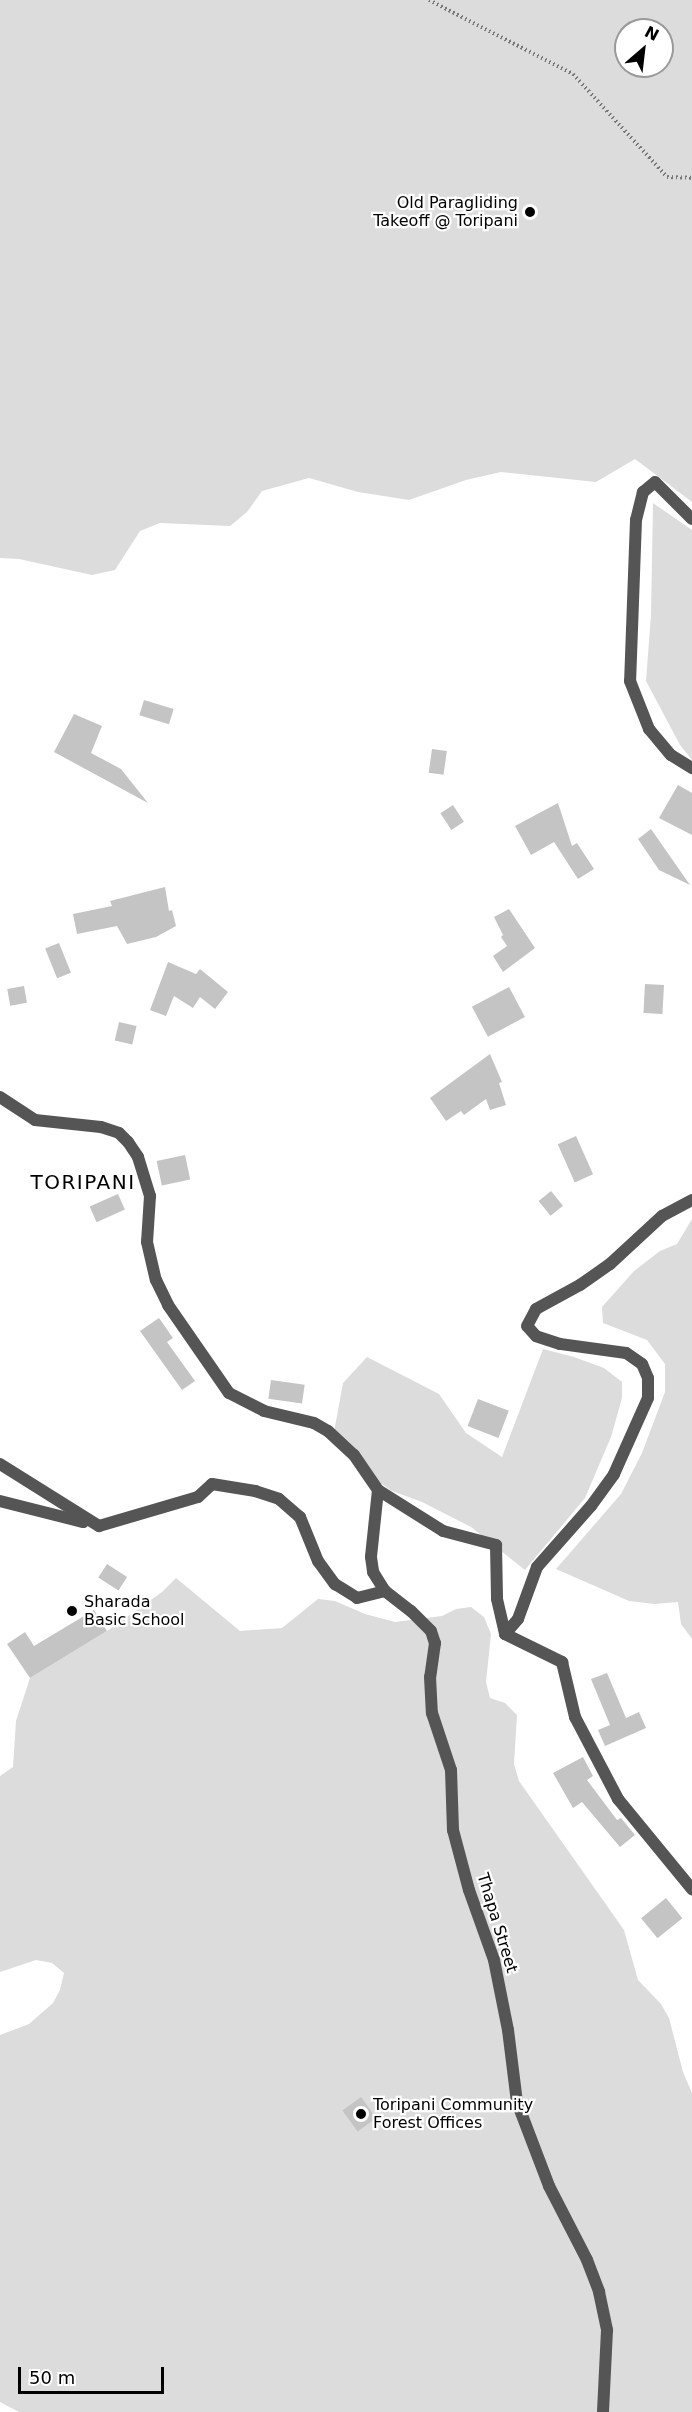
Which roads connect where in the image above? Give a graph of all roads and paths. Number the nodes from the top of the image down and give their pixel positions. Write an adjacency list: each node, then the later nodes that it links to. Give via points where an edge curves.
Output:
1 (429, 0): 2 (path, via 573,74 667,177)
2 (692, 178)
3 (692, 519): 4 (street, via 655,482 643,492 636,520 630,681 649,729 671,755)
4 (692, 768)
5 (0, 1097): 8 (street, via 35,1120 101,1127 118,1133 128,1142 138,1157 150,1196 147,1242 156,1280 168,1305 218,1379 229,1393 264,1411 314,1423 328,1431 354,1455)
6 (692, 1200): 12 (street, via 662,1216 580,1285 536,1309 527,1326 536,1335 560,1344 626,1353 642,1364 648,1378 648,1398 614,1474 537,1567 518,1619)
7 (0, 1464): 10 (street)
8 (378, 1490): 11 (street, Thapa Street, via 371,1557); 12 (street, via 443,1531 496,1545 496,1599)
9 (0, 1501): 10 (street)
10 (99, 1526): 11 (street, via 198,1497 212,1484 255,1491 279,1499 300,1517 318,1561 335,1584 357,1598)
11 (385, 1591): 14 (street, Thapa Street, via 432,1631 432,1713 451,1770 453,1830 494,1960 517,2102 549,2186 599,2292 607,2330)
12 (505, 1634): 13 (street, via 562,1662 575,1717 618,1799)
13 (692, 1889)
14 (603, 2412)

